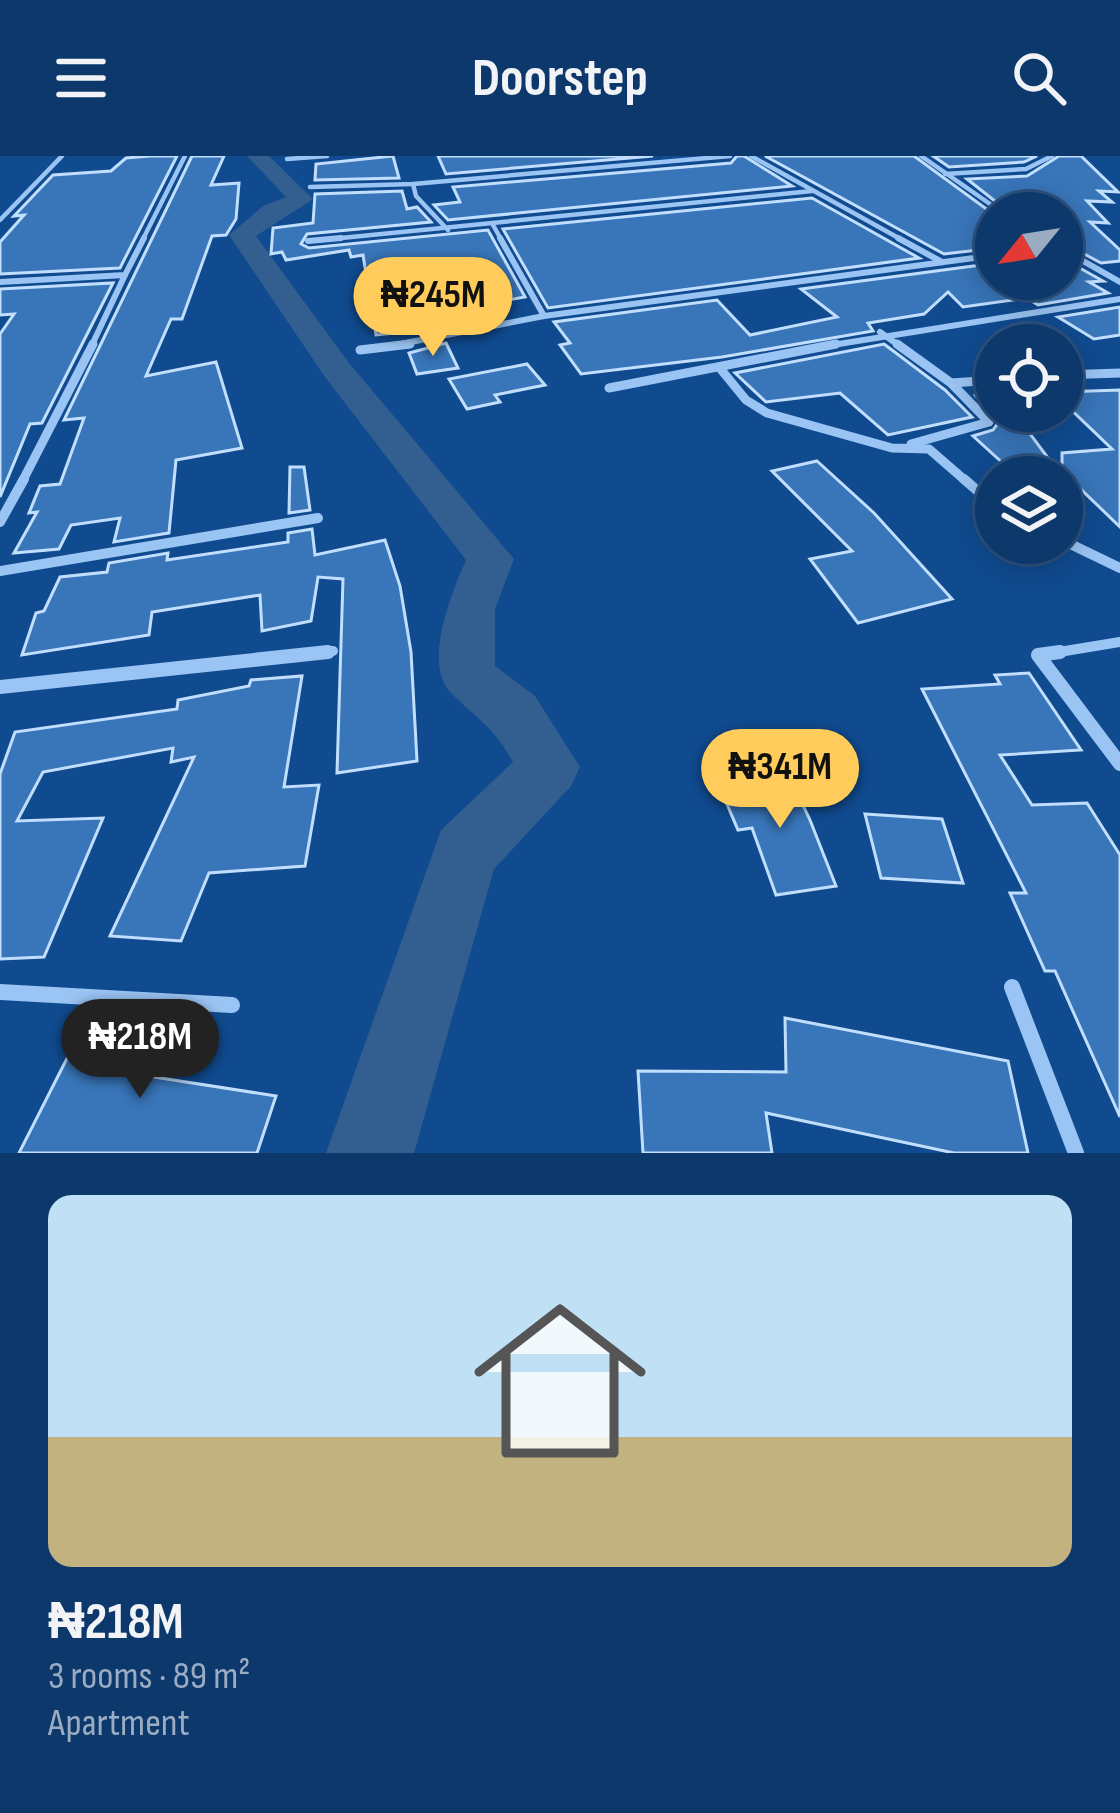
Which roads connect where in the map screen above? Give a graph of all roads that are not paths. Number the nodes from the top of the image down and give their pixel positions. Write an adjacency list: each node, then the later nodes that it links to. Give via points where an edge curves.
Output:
1 (62, 156): 14 (street)
2 (185, 156): 21 (street)
3 (327, 156): 8 (street)
4 (730, 156): 10 (street)
5 (751, 156): 12 (street)
6 (922, 156): 9 (street)
7 (1052, 156): 9 (street, via 1026,169)
8 (286, 159)
9 (945, 174): 13 (street)
10 (412, 184): 11 (street); 16 (street)
11 (310, 187)
12 (812, 191): 15 (street); 20 (street)
13 (975, 194)
14 (0, 220)
15 (493, 225): 16 (street); 25 (street)
16 (448, 230): 17 (street)
17 (308, 241)
18 (975, 258): 20 (street)
19 (1083, 261): 22 (street)
20 (944, 263): 25 (street)
21 (125, 275): 23 (street); 37 (street)
22 (1120, 282)
23 (0, 283)
24 (1120, 298): 26 (street)
25 (544, 316): 27 (street)
26 (880, 332): 28 (street); 32 (street)
27 (360, 350)
28 (719, 367): 33 (street); 34 (street, via 766,413)
29 (1120, 373): 30 (street)
30 (1083, 374)
31 (975, 381): 32 (street)
32 (951, 383): 34 (street, via 989,422)
33 (608, 388)
34 (892, 448): 35 (street, via 929,449)
35 (975, 489)
36 (318, 518): 40 (street)
37 (0, 522)
38 (1083, 550): 39 (street)
39 (1120, 568)
40 (0, 571)
41 (1120, 642): 44 (street, via 1038,655)
42 (333, 651): 43 (street)
43 (0, 686)
44 (1120, 764)
45 (1012, 987): 48 (street)
46 (0, 992): 47 (street)
47 (232, 1004)
48 (1076, 1153)

